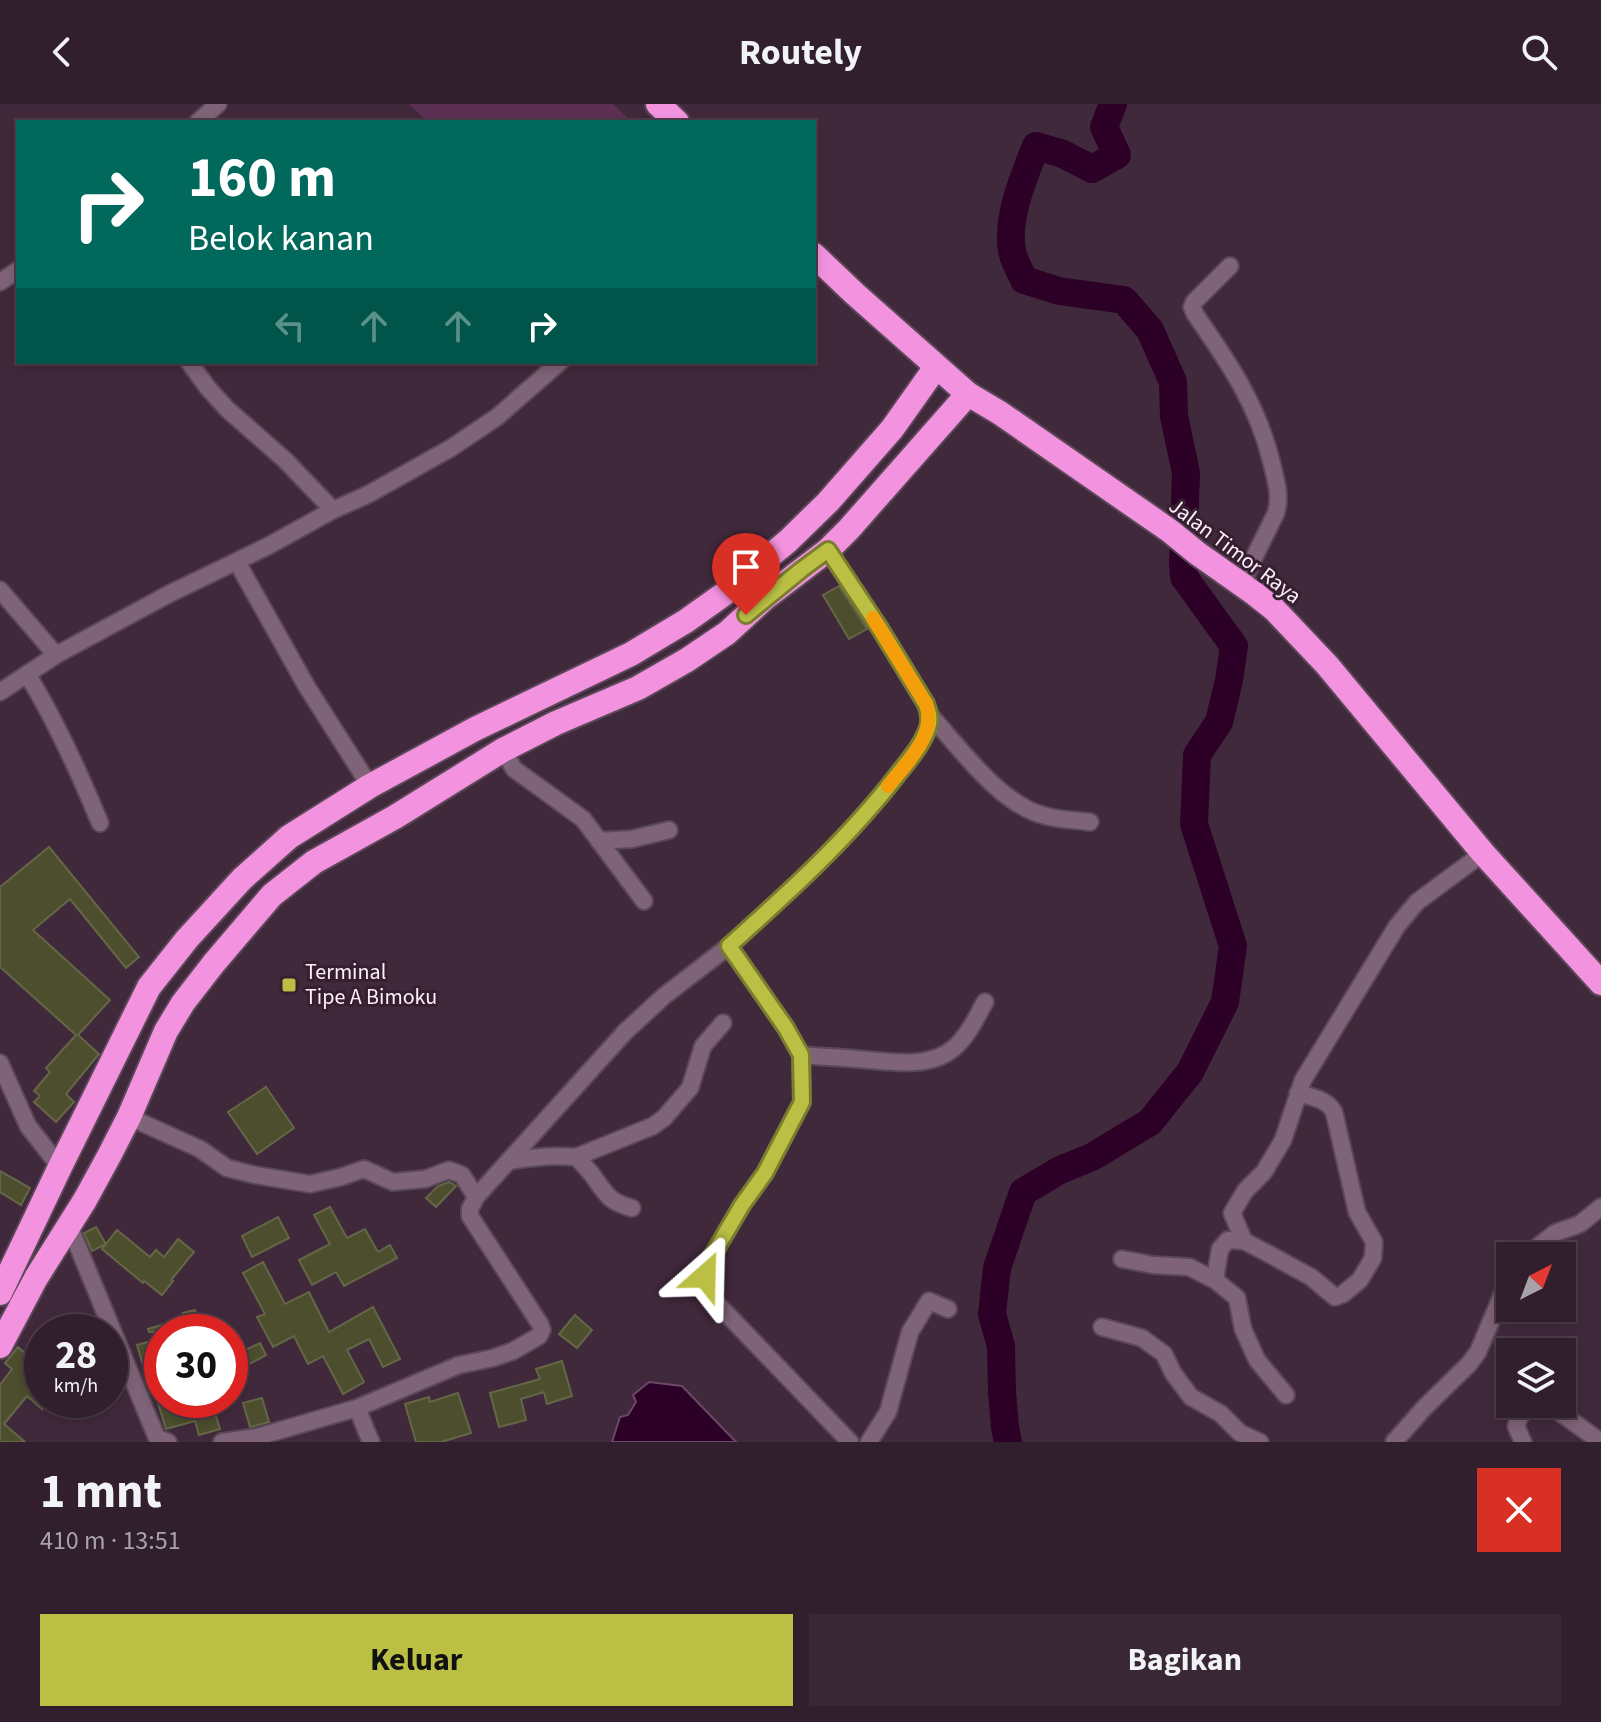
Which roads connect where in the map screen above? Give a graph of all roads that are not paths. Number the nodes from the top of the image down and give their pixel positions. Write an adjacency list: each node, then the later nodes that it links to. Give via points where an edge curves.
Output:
1 (218, 104): 3 (street)
2 (658, 104): 4 (highway)
3 (200, 120)
4 (675, 120)
5 (816, 257): 9 (highway, Jalan Timor Raya)
6 (1230, 266): 14 (street, via 1192,307 1260,421 1280,501)
7 (190, 364): 11 (street, via 227,409)
8 (558, 364): 11 (street, via 497,417 451,448)
9 (936, 367): 10 (highway, Jalan Timor Raya); 16 (highway, via 871,455 788,541 699,612)
10 (968, 394): 12 (highway); 14 (highway, Jalan Timor Raya)
11 (333, 510): 13 (street)
12 (828, 550): 19 (highway, via 727,633); 21 (street)
13 (237, 562): 17 (street); 23 (street)
14 (1241, 584): 28 (highway, Jalan Timor Raya, via 1274,609 1327,665)
15 (0, 590): 17 (street)
16 (631, 654): 19 (highway); 23 (highway)
17 (56, 655): 18 (street)
18 (27, 674): 20 (street); 25 (street, via 60,732)
19 (646, 683): 22 (highway)
20 (0, 692)
21 (930, 715): 24 (street, via 1016,803 1044,816); 31 (street, via 919,746 874,805)
22 (503, 750): 27 (street, via 514,769 583,819); 32 (highway, via 314,862 272,895)
23 (370, 786): 30 (highway, via 265,856)
24 (1090, 822)
25 (100, 823)
26 (669, 830): 27 (street)
27 (599, 841): 29 (street)
28 (1483, 853): 33 (highway, Jalan Timor Raya); 38 (street, via 1417,902 1397,926)
29 (644, 901)
30 (187, 939): 32 (highway); 42 (highway, via 149,987)
31 (729, 946): 36 (street); 41 (street, via 635,1022)
32 (214, 963): 39 (highway, via 166,1031)
33 (1601, 983)
34 (985, 1002): 36 (street, via 965,1036 939,1056 903,1062)
35 (723, 1023): 40 (street, via 703,1046 690,1088 664,1118)
36 (801, 1055): 64 (street, via 802,1102 707,1266 705,1291)
37 (0, 1063): 42 (street)
38 (1298, 1093): 48 (street, via 1283,1140 1232,1213); 48 (street, via 1320,1099 1334,1112 1357,1212 1374,1242 1373,1258 1360,1280 1335,1297 1311,1277)
39 (129, 1117): 43 (street, via 200,1149 227,1168 255,1175 310,1184 364,1169 393,1182 449,1170 462,1175); 44 (highway)
40 (576, 1157): 41 (street); 46 (street, via 607,1197)
41 (510, 1161): 43 (street)
42 (56, 1174): 44 (highway); 52 (highway)
43 (476, 1197): 58 (street, via 470,1216 540,1324 539,1336 513,1351 459,1365)
44 (85, 1200): 47 (highway)
45 (1601, 1207): 49 (street)
46 (632, 1208)
47 (69, 1225): 56 (highway); 61 (street, via 157,1438)
48 (1244, 1241): 51 (street, via 1228,1240 1220,1249)
49 (1544, 1242)
50 (1122, 1259): 51 (street, via 1189,1267)
51 (1215, 1280): 57 (street, via 1237,1298 1257,1360)
52 (0, 1293)
53 (948, 1309): 65 (street, via 929,1301 910,1332 888,1412)
54 (1496, 1309): 67 (street, via 1469,1364)
55 (1102, 1327): 66 (street, via 1142,1338 1164,1354 1191,1397)
56 (0, 1346)
57 (1286, 1395)
58 (357, 1408): 62 (street); 63 (street)
59 (1519, 1418): 68 (street, via 1516,1426)
60 (1568, 1418): 69 (street)
61 (168, 1442)
62 (222, 1442)
63 (371, 1442)
64 (850, 1442)
65 (869, 1442)
66 (1260, 1442)
67 (1394, 1442)
68 (1523, 1442)
69 (1601, 1442)

